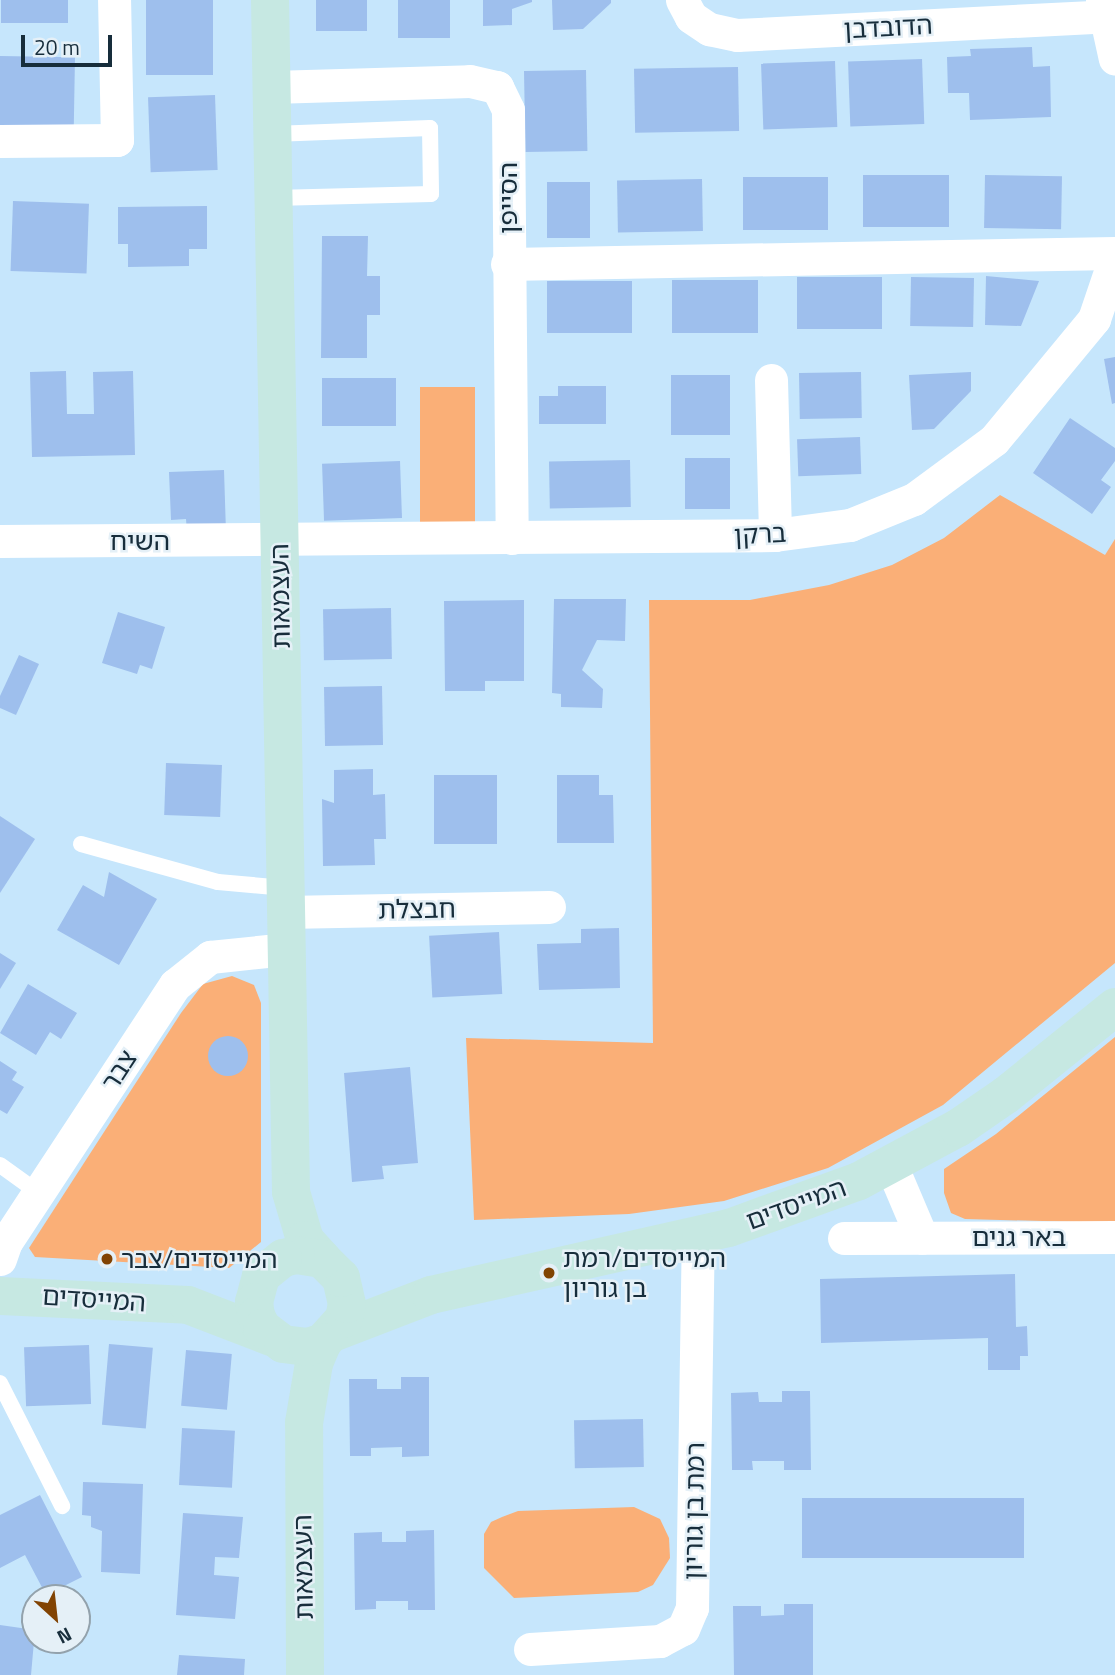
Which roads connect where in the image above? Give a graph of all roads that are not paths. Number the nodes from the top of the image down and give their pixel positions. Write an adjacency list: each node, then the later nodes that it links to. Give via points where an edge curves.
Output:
1 (114, 0): 8 (street, via 117,140)
2 (271, 0): 6 (street, העצמאות)
3 (682, 0): 4 (street, הדובדבן, via 691,17 709,29 737,35)
4 (1105, 8): 5 (street)
5 (1115, 59)
6 (272, 87): 7 (street, העצמאות); 10 (street, הסייפן, via 470,81 496,87 508,110)
7 (273, 134): 9 (street, העצמאות); 9 (lane, via 430,128 431,194)
8 (0, 141)
9 (274, 198): 16 (street, העצמאות)
10 (507, 264): 11 (street); 14 (street, הסייפן)
11 (1113, 267): 13 (street, ברקן, via 1094,319 993,440 914,499 850,525)
12 (771, 380): 13 (street)
13 (775, 535): 14 (street, ברקן)
14 (512, 538): 16 (street, ברקן)
15 (0, 541): 16 (street, השיח)
16 (279, 542): 19 (street, העצמאות)
17 (80, 844): 19 (lane, via 218,882)
18 (549, 906): 19 (street, חבצלת)
19 (285, 916): 23 (street, העצמאות); 24 (street, צבר, via 230,951 193,966 176,985)
20 (1115, 1007): 22 (street, המייסדים, via 1006,1096)
21 (0, 1165): 24 (lane)
22 (891, 1165): 25 (street, המייסדים, via 792,1208); 28 (street)
23 (291, 1192): 30 (street, העצמאות, via 304,1240); 31 (street, העצמאות)
24 (39, 1193): 29 (street, צבר)
25 (698, 1236): 32 (street, המייסדים); 40 (street, רמת בן גוריון, via 692,1608 683,1629 660,1641)
26 (1115, 1237): 28 (street, באר גנים)
27 (844, 1238): 28 (street, באר גנים)
28 (922, 1238)
29 (0, 1259)
30 (332, 1269): 31 (street, via 296,1255); 32 (street, המייסדים, via 396,1293); 35 (street, via 347,1304)
31 (265, 1274): 34 (street, המייסדים); 36 (street, via 254,1302 256,1316)
32 (431, 1295): 35 (street, המייסדים)
33 (0, 1296): 34 (street, המייסדים)
34 (188, 1306): 36 (street, המייסדים)
35 (329, 1337): 36 (street, via 308,1347); 38 (street, העצמאות, via 307,1389)
36 (277, 1341): 38 (street, העצמאות)
37 (0, 1383): 39 (lane)
38 (301, 1459): 41 (street, העצמאות)
39 (62, 1506)
40 (530, 1649)
41 (305, 1675)

